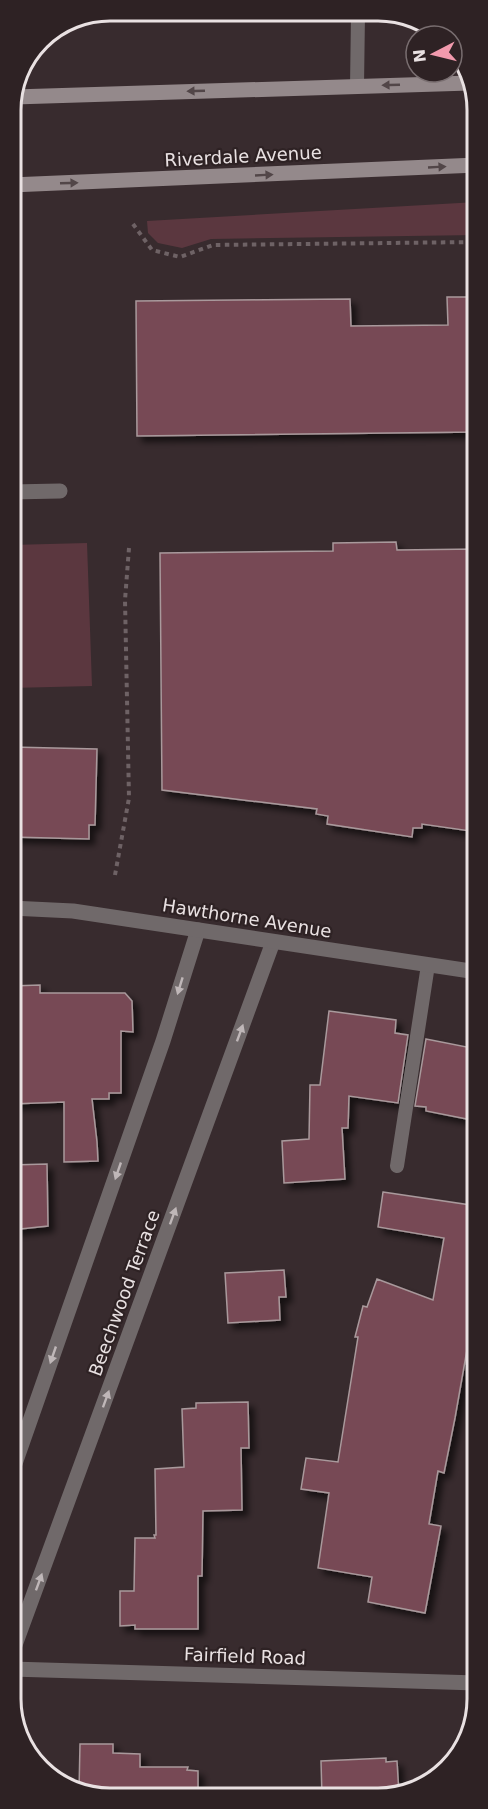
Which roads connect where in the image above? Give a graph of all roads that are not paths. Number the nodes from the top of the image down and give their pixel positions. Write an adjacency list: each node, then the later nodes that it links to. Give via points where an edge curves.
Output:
1 (358, 21): 3 (lane)
2 (463, 83): 3 (main road, one-way to 3)
3 (357, 86): 4 (main road, one-way to 4)
4 (22, 97)
5 (467, 165): 6 (main road, Riverdale Avenue, one-way to 5)
6 (21, 185)
7 (60, 491): 8 (street)
8 (21, 492)
9 (21, 908): 10 (street, Hawthorne Avenue, via 73,911)
10 (198, 930): 11 (street, Hawthorne Avenue); 15 (street, one-way to 15)
11 (273, 942): 12 (street, Hawthorne Avenue); 16 (street, Beechwood Terrace, one-way to 11)
12 (428, 965): 13 (street, Hawthorne Avenue); 14 (lane)
13 (467, 971)
14 (397, 1166)
15 (21, 1446)
16 (21, 1629)
17 (21, 1668): 18 (street, Fairfield Road)
18 (467, 1683)

